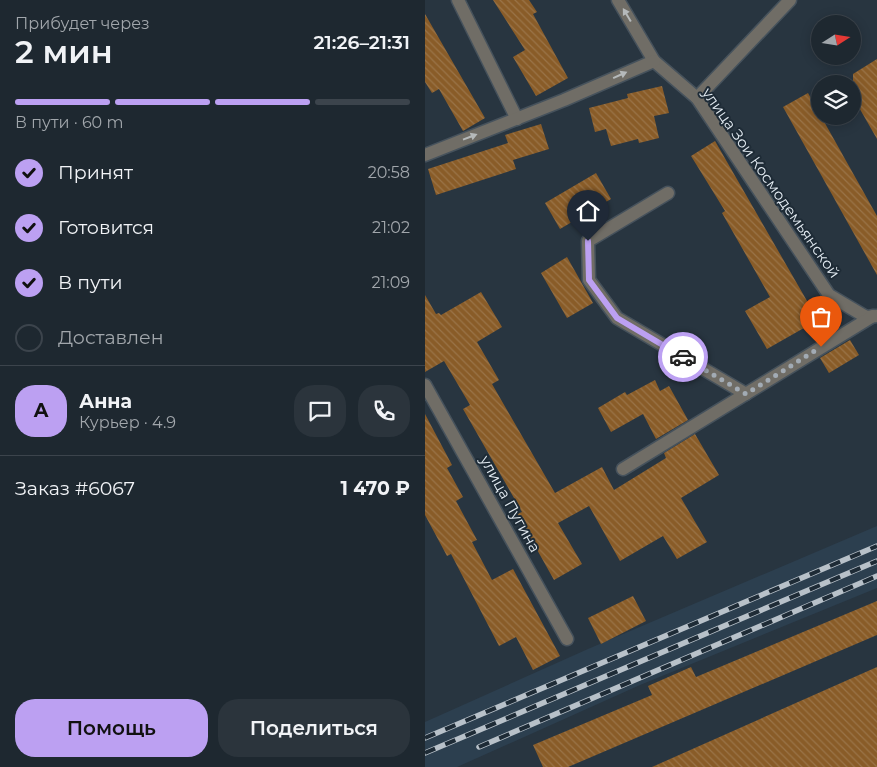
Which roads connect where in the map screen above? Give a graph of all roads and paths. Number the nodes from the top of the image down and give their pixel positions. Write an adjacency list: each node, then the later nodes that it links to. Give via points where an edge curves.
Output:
1 (459, 0): 6 (street)
2 (618, 0): 4 (street, улица Зои Космодемьянской, one-way to 2)
3 (790, 0): 5 (street)
4 (654, 61): 5 (street, улица Зои Космодемьянской); 6 (street, one-way to 4)
5 (697, 98): 9 (street, улица Зои Космодемьянской, via 829,295 866,317)
6 (517, 119): 7 (street, one-way to 6)
7 (425, 155)
8 (668, 192): 11 (street, via 588,241 589,280 617,318)
9 (875, 316): 11 (street)
10 (425, 385): 13 (street, улица Пугина)
11 (746, 394): 12 (street)
12 (623, 469)
13 (567, 639)

